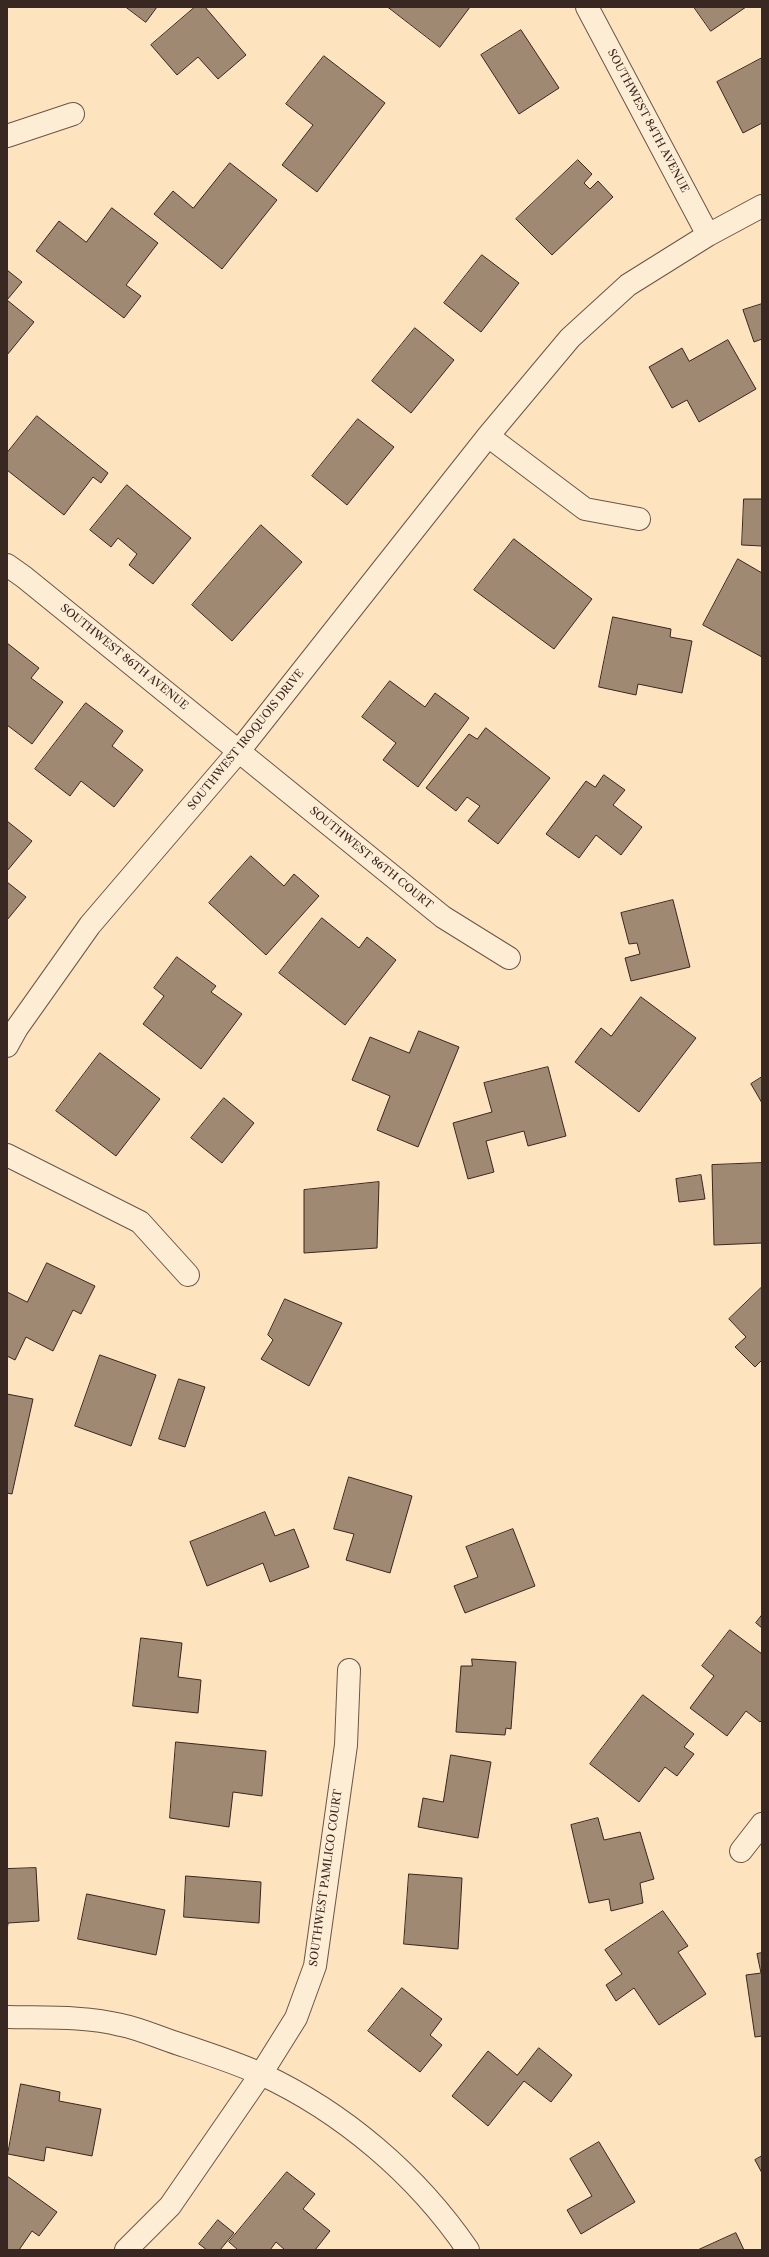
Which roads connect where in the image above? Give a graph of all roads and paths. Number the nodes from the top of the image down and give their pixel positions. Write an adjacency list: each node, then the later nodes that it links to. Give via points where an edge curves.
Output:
1 (587, 7): 5 (street, SOUTHWEST 84TH AVENUE)
2 (73, 114): 3 (street)
3 (7, 136)
4 (762, 206): 5 (street, SOUTHWEST IROQUOIS DRIVE)
5 (708, 235): 6 (street, SOUTHWEST IROQUOIS DRIVE, via 628,285 570,338)
6 (488, 436): 7 (street, via 585,509); 9 (street, SOUTHWEST IROQUOIS DRIVE)
7 (639, 519)
8 (7, 565): 9 (street, SOUTHWEST 86TH AVENUE)
9 (239, 751): 10 (street, SOUTHWEST 86TH COURT, via 443,917); 11 (street, SOUTHWEST IROQUOIS DRIVE, via 90,925)
10 (509, 958)
11 (7, 1046)
12 (7, 1155): 13 (street, via 140,1222)
13 (188, 1275)
14 (349, 1670): 18 (street, SOUTHWEST PAMLICO COURT, via 346,1745 315,1966 296,2018)
15 (762, 1824): 16 (street)
16 (741, 1851)
17 (7, 2018): 18 (street, via 64,2018 121,2025)
18 (262, 2074): 19 (street, SOUTHWEST PAMLICO COURT, via 170,2206); 20 (street, via 323,2110 388,2157 449,2222)
19 (126, 2250)
20 (468, 2250)

